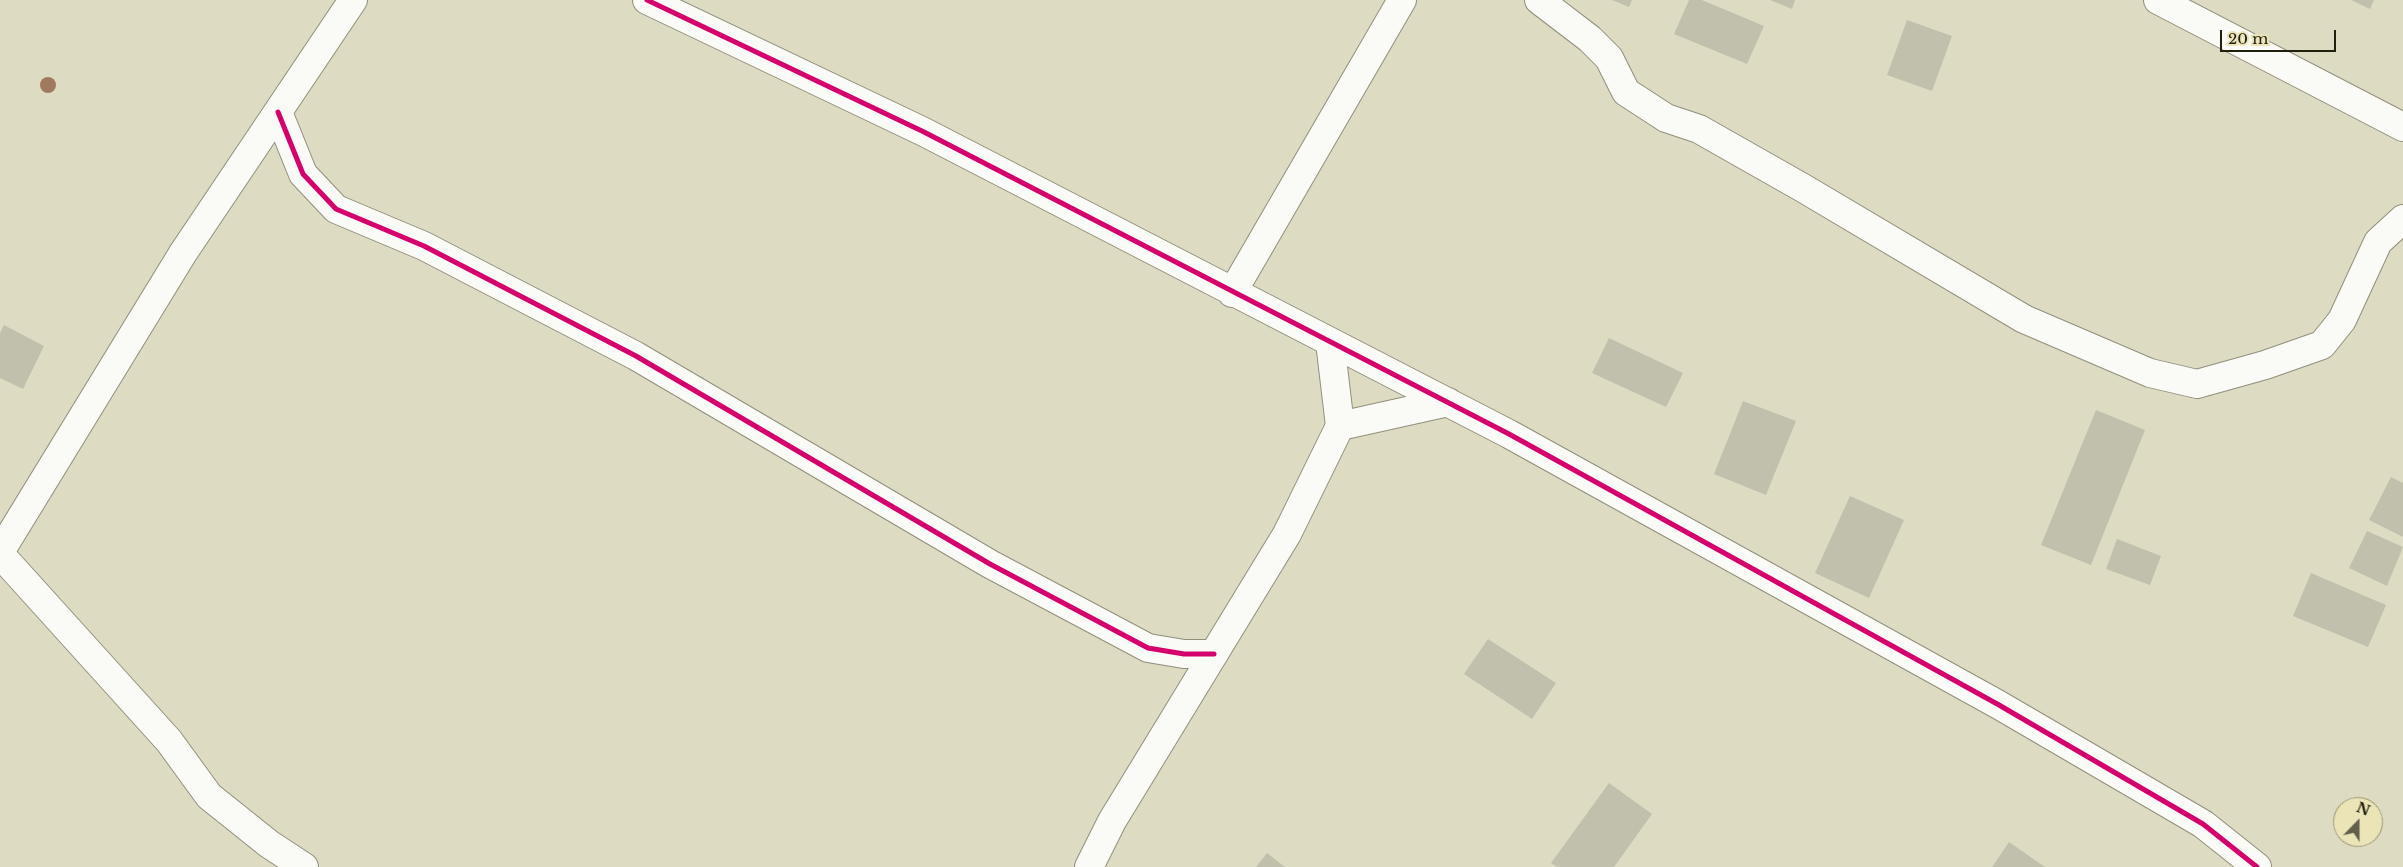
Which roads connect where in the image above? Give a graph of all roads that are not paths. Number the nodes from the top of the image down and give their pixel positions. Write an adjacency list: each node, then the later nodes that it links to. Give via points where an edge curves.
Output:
1 (353, 0): 6 (street)
2 (647, 0): 9 (street, via 924,132)
3 (1402, 0): 9 (street)
4 (1539, 0): 8 (street, via 1590,39 1608,58 1626,92 1666,118 1699,129 2024,319 2150,373 2197,384 2322,345 2342,320 2378,242)
5 (2158, 0): 7 (street)
6 (278, 112): 13 (street, via 183,254); 14 (street, via 303,174 336,209 424,246 636,356 990,564 1148,648 1184,654)
7 (2403, 127)
8 (2403, 218)
9 (1232, 293): 10 (street)
10 (1330, 342): 11 (street); 12 (street)
11 (1448, 402): 12 (street); 17 (street, via 2000,705 2203,824)
12 (1340, 426): 14 (street, via 1287,534)
13 (0, 553): 15 (street, via 169,741 209,796 269,844)
14 (1214, 654): 16 (street, via 1112,821)
15 (304, 867)
16 (1089, 867)
17 (2257, 867)

